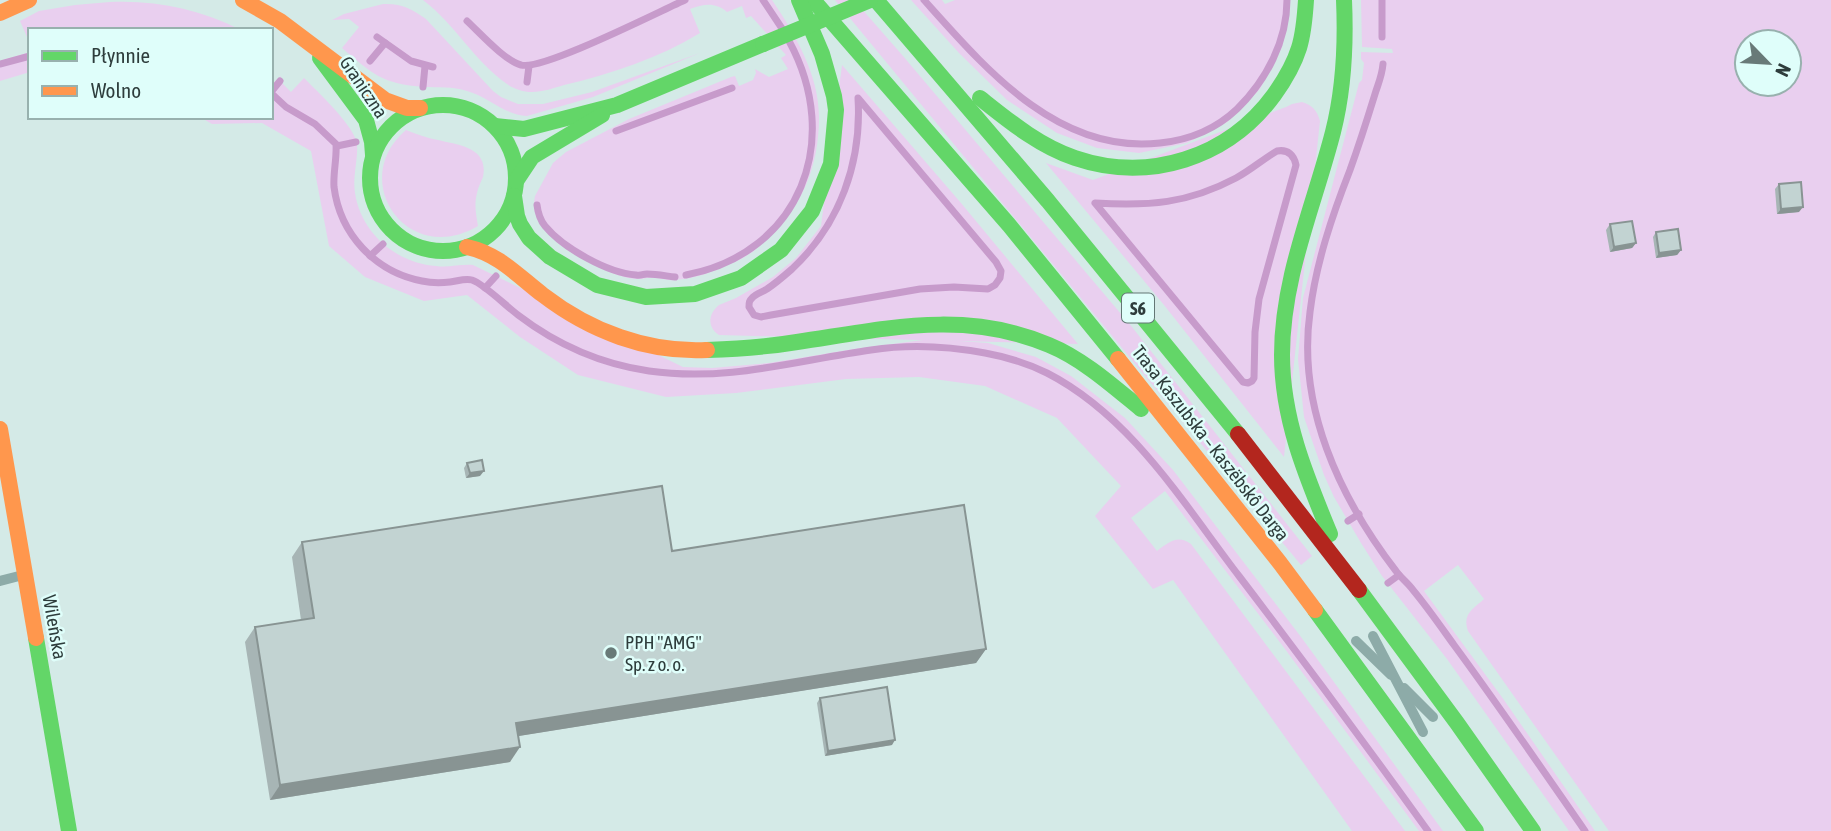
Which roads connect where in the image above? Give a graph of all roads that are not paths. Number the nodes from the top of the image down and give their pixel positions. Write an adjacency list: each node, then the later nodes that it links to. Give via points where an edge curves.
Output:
1 (29, 0): 9 (main road)
2 (243, 0): 10 (main road, Graniczna, via 280,21)
3 (799, 0): 16 (main road, via 831,80 836,108 833,159 819,200 803,227 756,271 728,285 669,298 606,289 575,274 535,245 518,223)
4 (813, 0): 19 (main road, Trasa Kaszubska – Kaszëbskô Darga / S6, via 1009,225)
5 (870, 0): 12 (main road, bridge)
6 (876, 0): 11 (main road, Trasa Kaszubska – Kaszëbskô Darga / S6)
7 (1306, 0): 11 (main road, via 1298,51 1267,107 1246,129 1210,151 1149,168 1118,169 1055,150)
8 (1344, 0): 21 (main road, via 1341,92 1291,278 1282,341 1284,390 1294,439)
9 (0, 13)
10 (310, 46): 13 (main road, Graniczna, via 385,100); 15 (main road, Graniczna, via 366,120)
11 (923, 55): 20 (main road, Trasa Kaszubska – Kaszëbskô Darga / S6, via 1149,322)
12 (617, 106): 14 (main road, via 524,129); 16 (main road, via 532,158)
13 (420, 108): 14 (main road, via 457,106); 15 (main road, via 399,118)
14 (495, 125): 16 (main road, via 510,149)
15 (373, 155): 17 (main road, via 373,201 388,227 428,250)
16 (515, 188): 17 (main road, via 499,225)
17 (467, 247): 19 (main road, via 494,255 591,326 674,349 758,349 919,324 959,323 1017,333 1071,356)
18 (0, 429): 22 (main road, Wileńska)
19 (1187, 445): 23 (main road, Trasa Kaszubska – Kaszëbskô Darga / S6)
20 (1325, 546): 21 (main road, Trasa Kaszubska – Kaszëbskô Darga / S6); 25 (lane)
21 (1343, 570): 34 (main road, Trasa Kaszubska – Kaszëbskô Darga / S6)
22 (25, 574): 24 (lane); 36 (main road, Wileńska)
23 (1289, 575): 26 (lane); 35 (main road, Trasa Kaszubska – Kaszëbskô Darga / S6)
24 (0, 582)
25 (1358, 608)
26 (1338, 623)
27 (1371, 632): 29 (lane)
28 (1348, 633): 29 (lane)
29 (1397, 681): 30 (lane); 32 (lane)
30 (1436, 721)
31 (1456, 740): 34 (lane)
32 (1428, 743)
33 (1435, 755): 35 (lane)
34 (1504, 790): 38 (main road, Trasa Kaszubska – Kaszëbskô Darga / S6)
35 (1466, 817): 37 (main road, Trasa Kaszubska – Kaszëbskô Darga / S6)
36 (69, 831)
37 (1476, 831)
38 (1533, 831)

